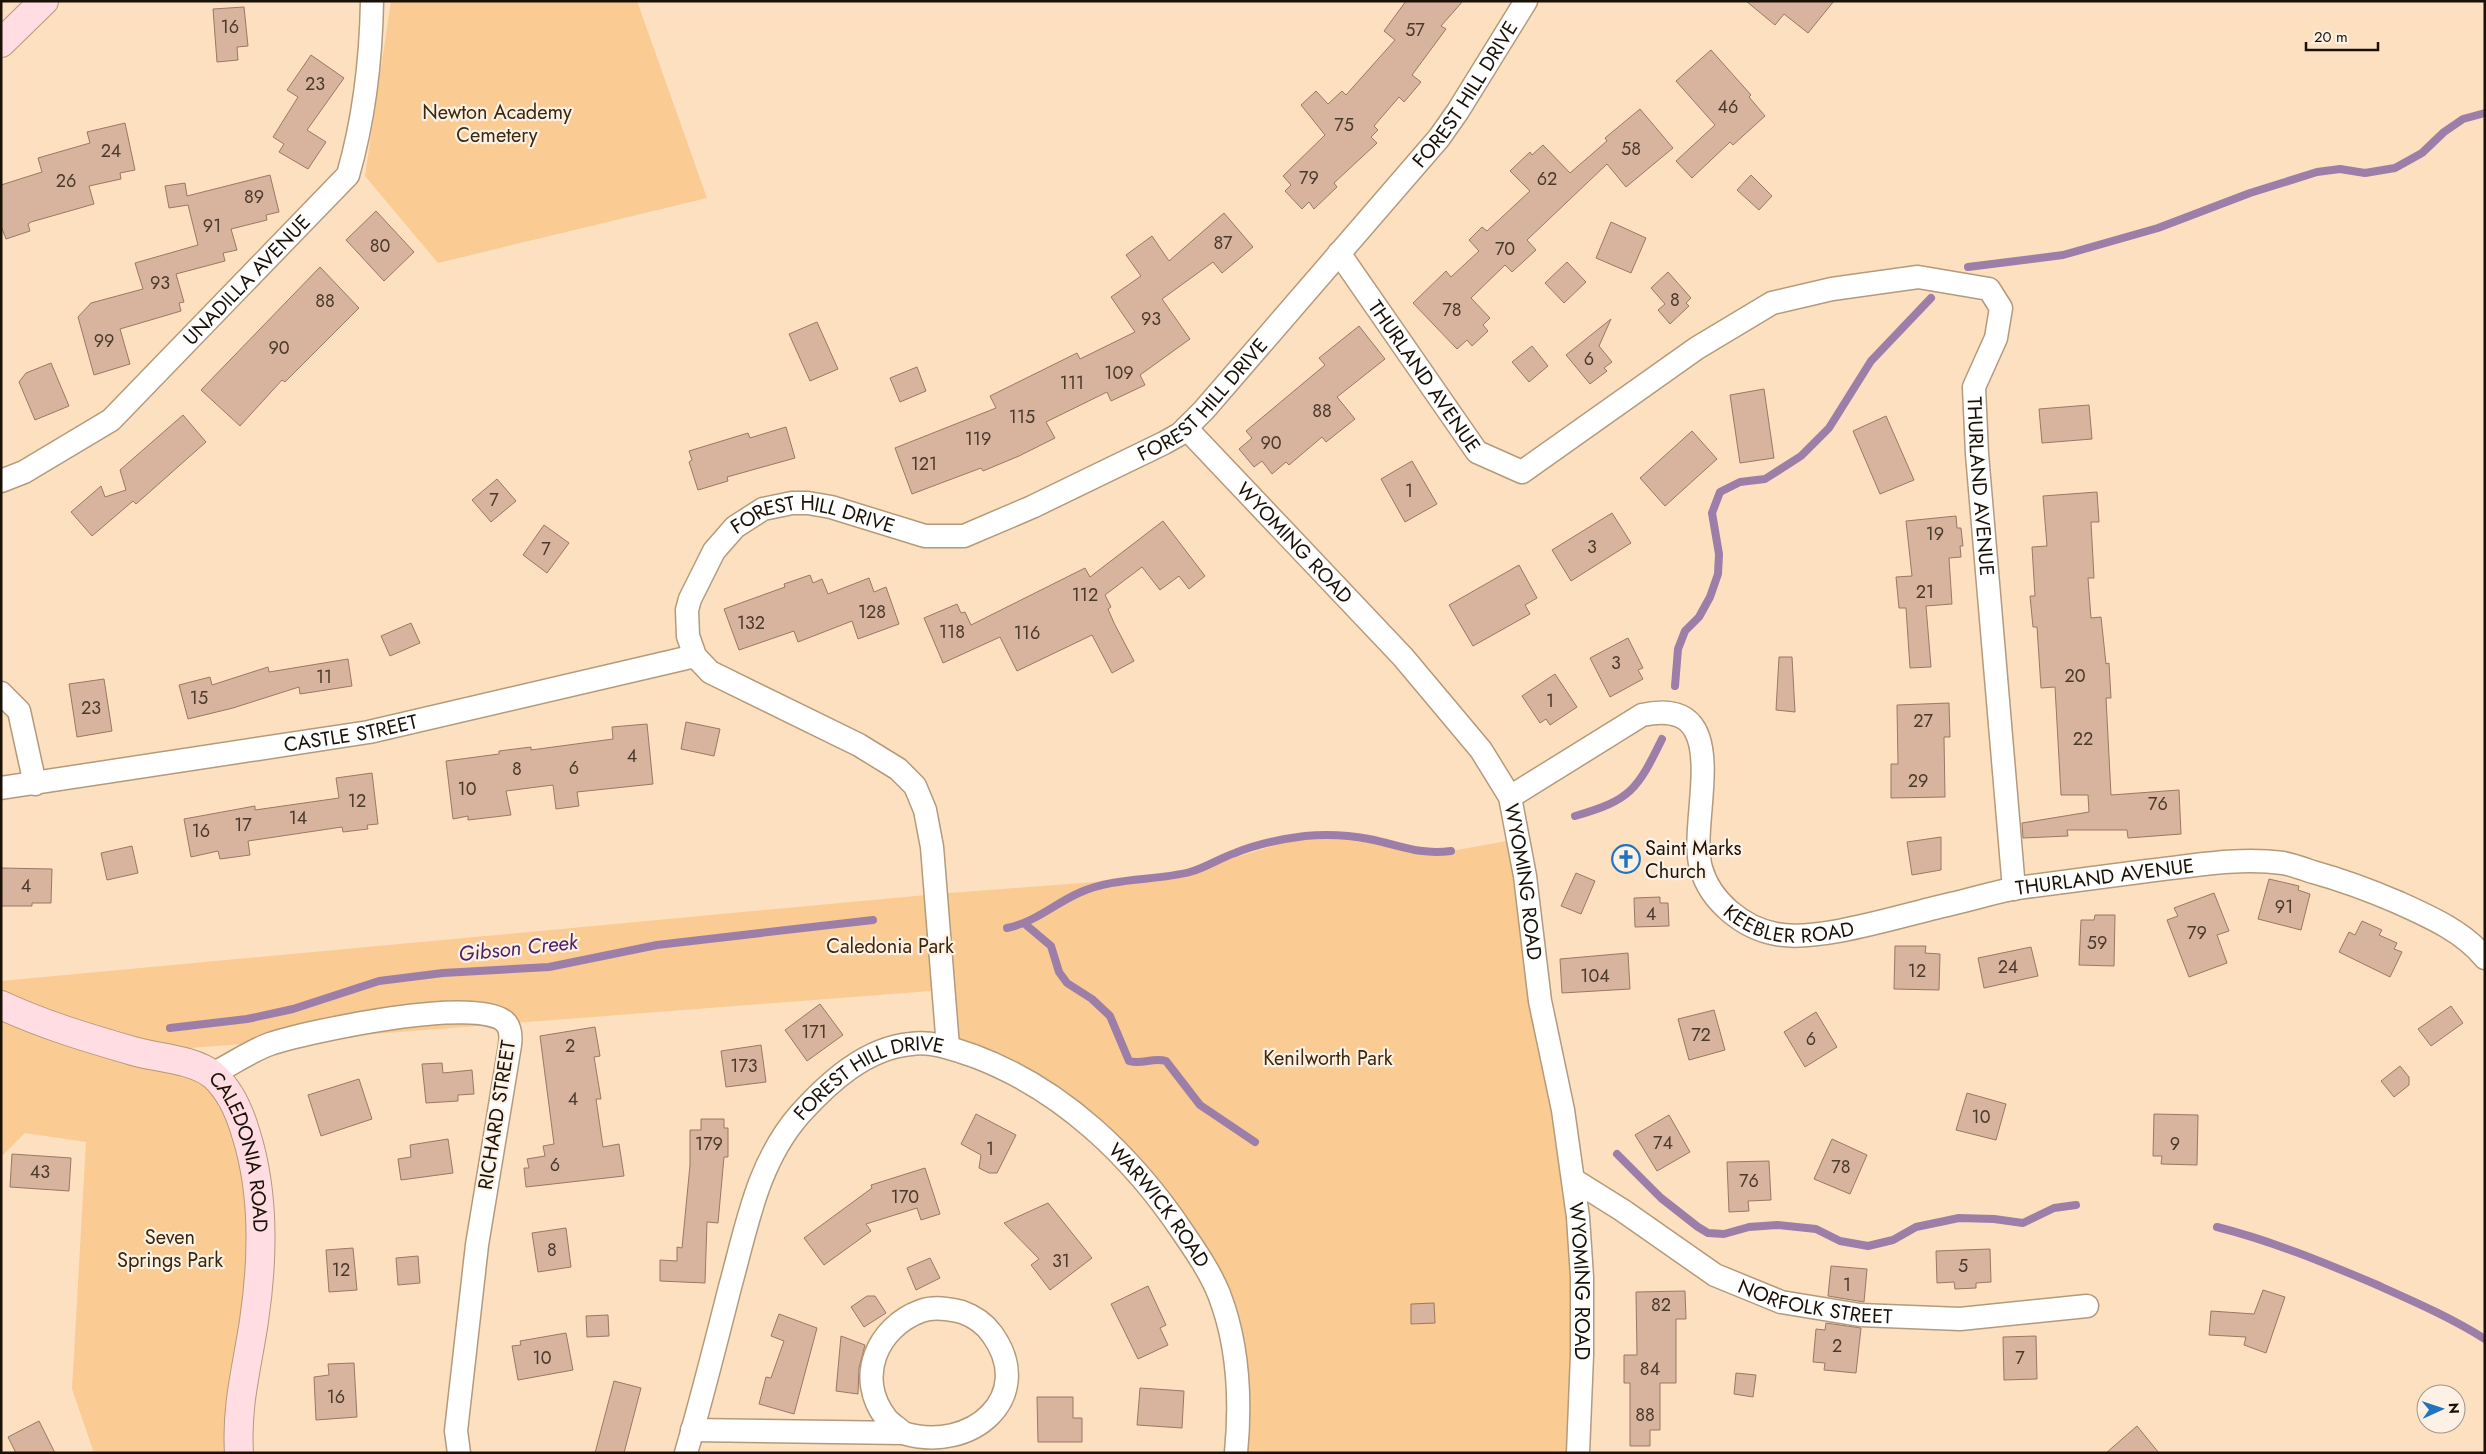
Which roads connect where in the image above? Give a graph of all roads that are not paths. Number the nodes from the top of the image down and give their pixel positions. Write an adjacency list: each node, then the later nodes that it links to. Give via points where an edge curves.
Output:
1 (44, 1): 4 (street)
2 (372, 1): 7 (street, UNADILLA AVENUE, via 372,42 366,87 348,175 111,420 24,472)
3 (1526, 1): 5 (street, FOREST HILL DRIVE, via 1443,132)
4 (1, 44)
5 (1339, 252): 6 (street, FOREST HILL DRIVE); 13 (street, THURLAND AVENUE, via 1477,452 1522,472 1696,348 1772,303 1832,289 1918,277 1989,289 2001,308 1996,338 1974,387)
6 (1186, 428): 8 (street, FOREST HILL DRIVE, via 1155,447 1032,507 964,536 926,536 808,503 763,510 744,520 727,535 698,580 686,610 686,624); 12 (street, WYOMING ROAD, via 1403,658 1481,750)
7 (1, 480)
8 (695, 656): 10 (street, CASTLE STREET, via 370,732); 16 (street, FOREST HILL DRIVE, via 710,672 729,684 821,726 889,762 915,786 925,810 932,847)
9 (1, 693): 10 (street, via 19,711)
10 (35, 784): 11 (street, CASTLE STREET)
11 (1, 788)
12 (1510, 798): 13 (street, KEEBLER ROAD, via 1642,715 1660,711 1674,713 1694,729 1701,746 1704,773 1698,830 1700,867 1709,888 1727,909 1758,929 1795,936 1836,931); 18 (street, WYOMING ROAD, via 1525,876 1540,1001 1560,1091)
13 (2014, 889): 14 (street, THURLAND AVENUE, via 2223,862 2284,863 2357,885 2423,913 2473,943)
14 (2485, 958)
15 (1, 1005): 17 (street, CALEDONIA ROAD, via 44,1024 136,1052 170,1058)
16 (948, 1047): 20 (street, FOREST HILL DRIVE, via 918,1043 876,1053 828,1085 782,1138 763,1171 754,1196); 26 (street, WARWICK ROAD, via 1005,1070 1057,1101 1106,1139 1155,1192 1205,1265 1226,1313 1239,1413)
17 (212, 1074): 23 (street, CALEDONIA ROAD, via 231,1098 243,1125 254,1159 258,1192 260,1255 254,1320 237,1420); 24 (street, RICHARD STREET, via 269,1044 363,1023 406,1016 473,1012 494,1016 506,1023 511,1032 510,1045 477,1245 456,1431)
18 (1574, 1180): 19 (street, NORFOLK STREET, via 1715,1275 1781,1302 1860,1315 1960,1319); 27 (street, WYOMING ROAD, via 1582,1277)
19 (2087, 1306)
20 (692, 1430): 21 (street); 25 (street, FOREST HILL DRIVE)
21 (903, 1433): 22 (street); 22 (street, via 886,1418 876,1398 872,1376 875,1354 886,1334 903,1318 923,1310 946,1308 968,1314 986,1326 1000,1345 1006,1366 1006,1389 998,1410 984,1428)
22 (942, 1448)
23 (239, 1453)
24 (459, 1453)
25 (686, 1453)
26 (1236, 1453)
27 (1578, 1453)

